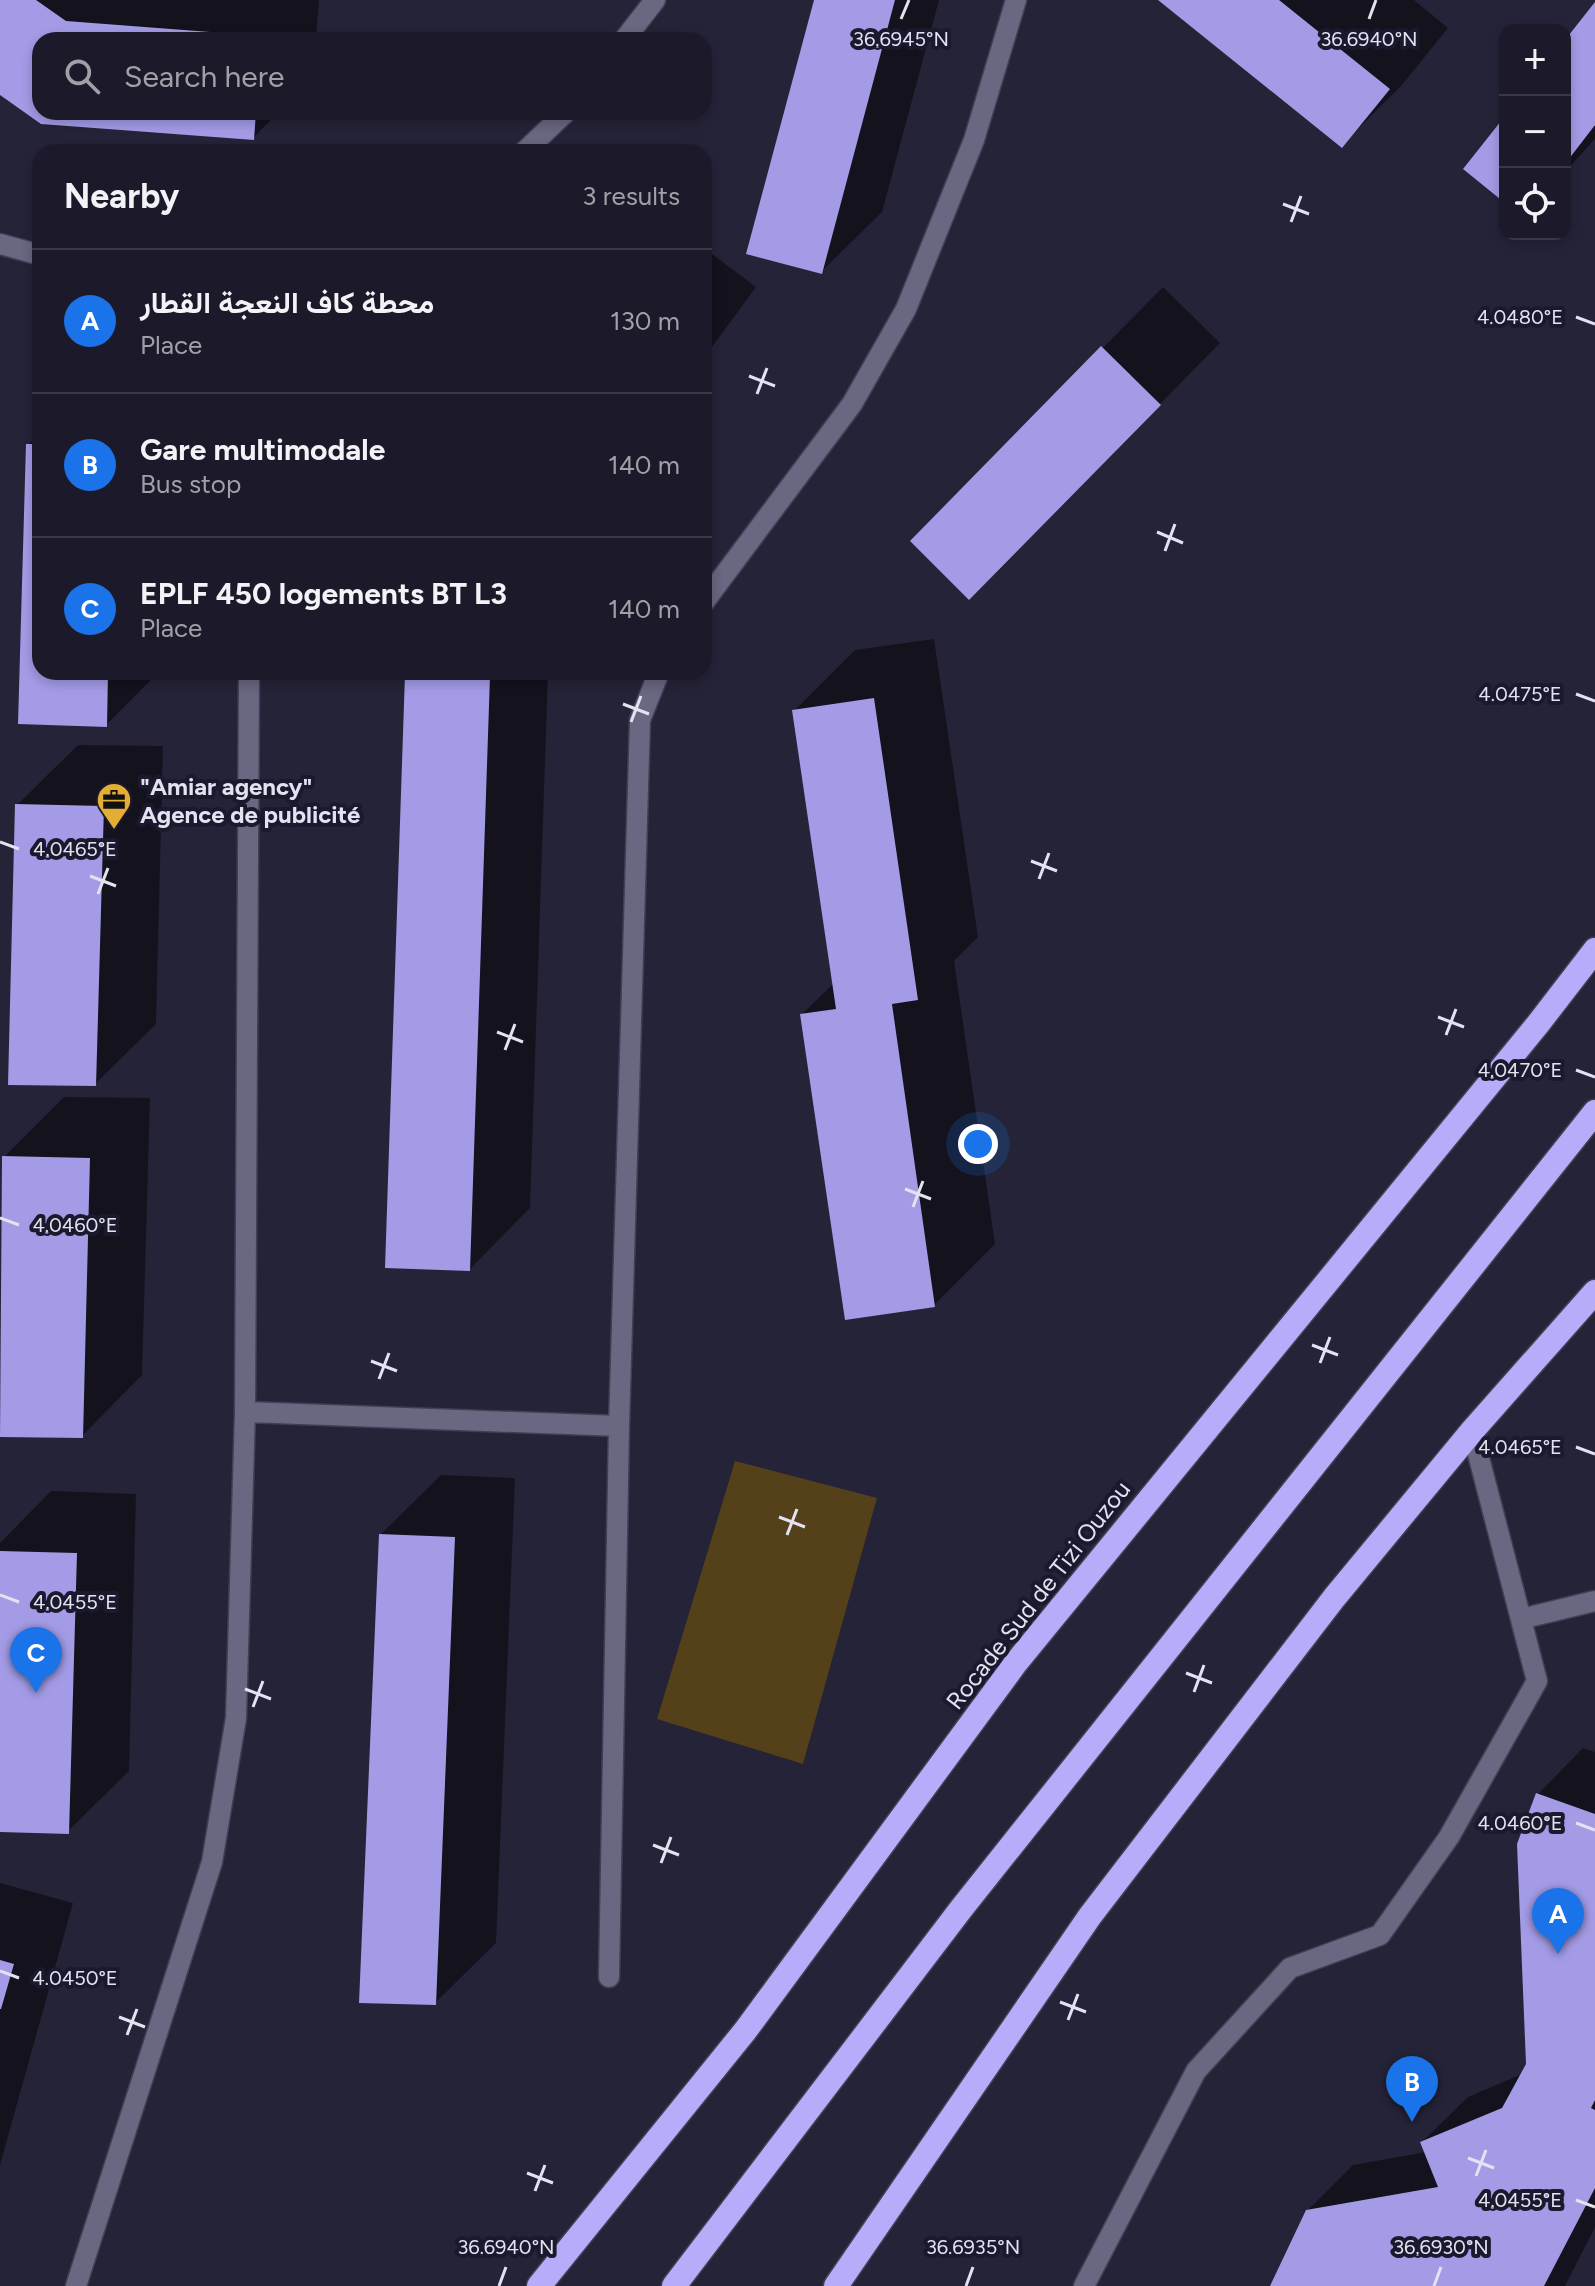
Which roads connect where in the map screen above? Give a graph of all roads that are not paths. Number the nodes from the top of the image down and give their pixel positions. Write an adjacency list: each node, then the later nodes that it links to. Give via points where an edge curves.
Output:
1 (655, 0): 3 (street)
2 (1016, 0): 8 (street, via 974,140 906,309 852,404)
3 (630, 32)
4 (558, 120): 5 (street)
5 (532, 144)
6 (0, 244): 7 (street)
7 (32, 253)
8 (712, 591)
9 (249, 680): 14 (street)
10 (656, 680): 15 (street, via 640,720)
11 (1595, 950): 21 (highway, Rocade Sud de Tizi Ouzou, via 1015,1664 745,2031)
12 (1595, 1112): 22 (highway, via 961,1909)
13 (1595, 1292): 16 (highway)
14 (245, 1412): 15 (street); 20 (street, via 236,1718 212,1862)
15 (619, 1426): 19 (street)
16 (1472, 1431): 18 (street); 23 (highway, via 1334,1598 1090,1916)
17 (1595, 1601): 18 (street)
18 (1521, 1619): 24 (street, via 1537,1681 1449,1837 1380,1935 1290,1968 1196,2071)
19 (609, 1977)
20 (76, 2286)
21 (539, 2286)
22 (674, 2286)
23 (836, 2286)
24 (1084, 2286)

